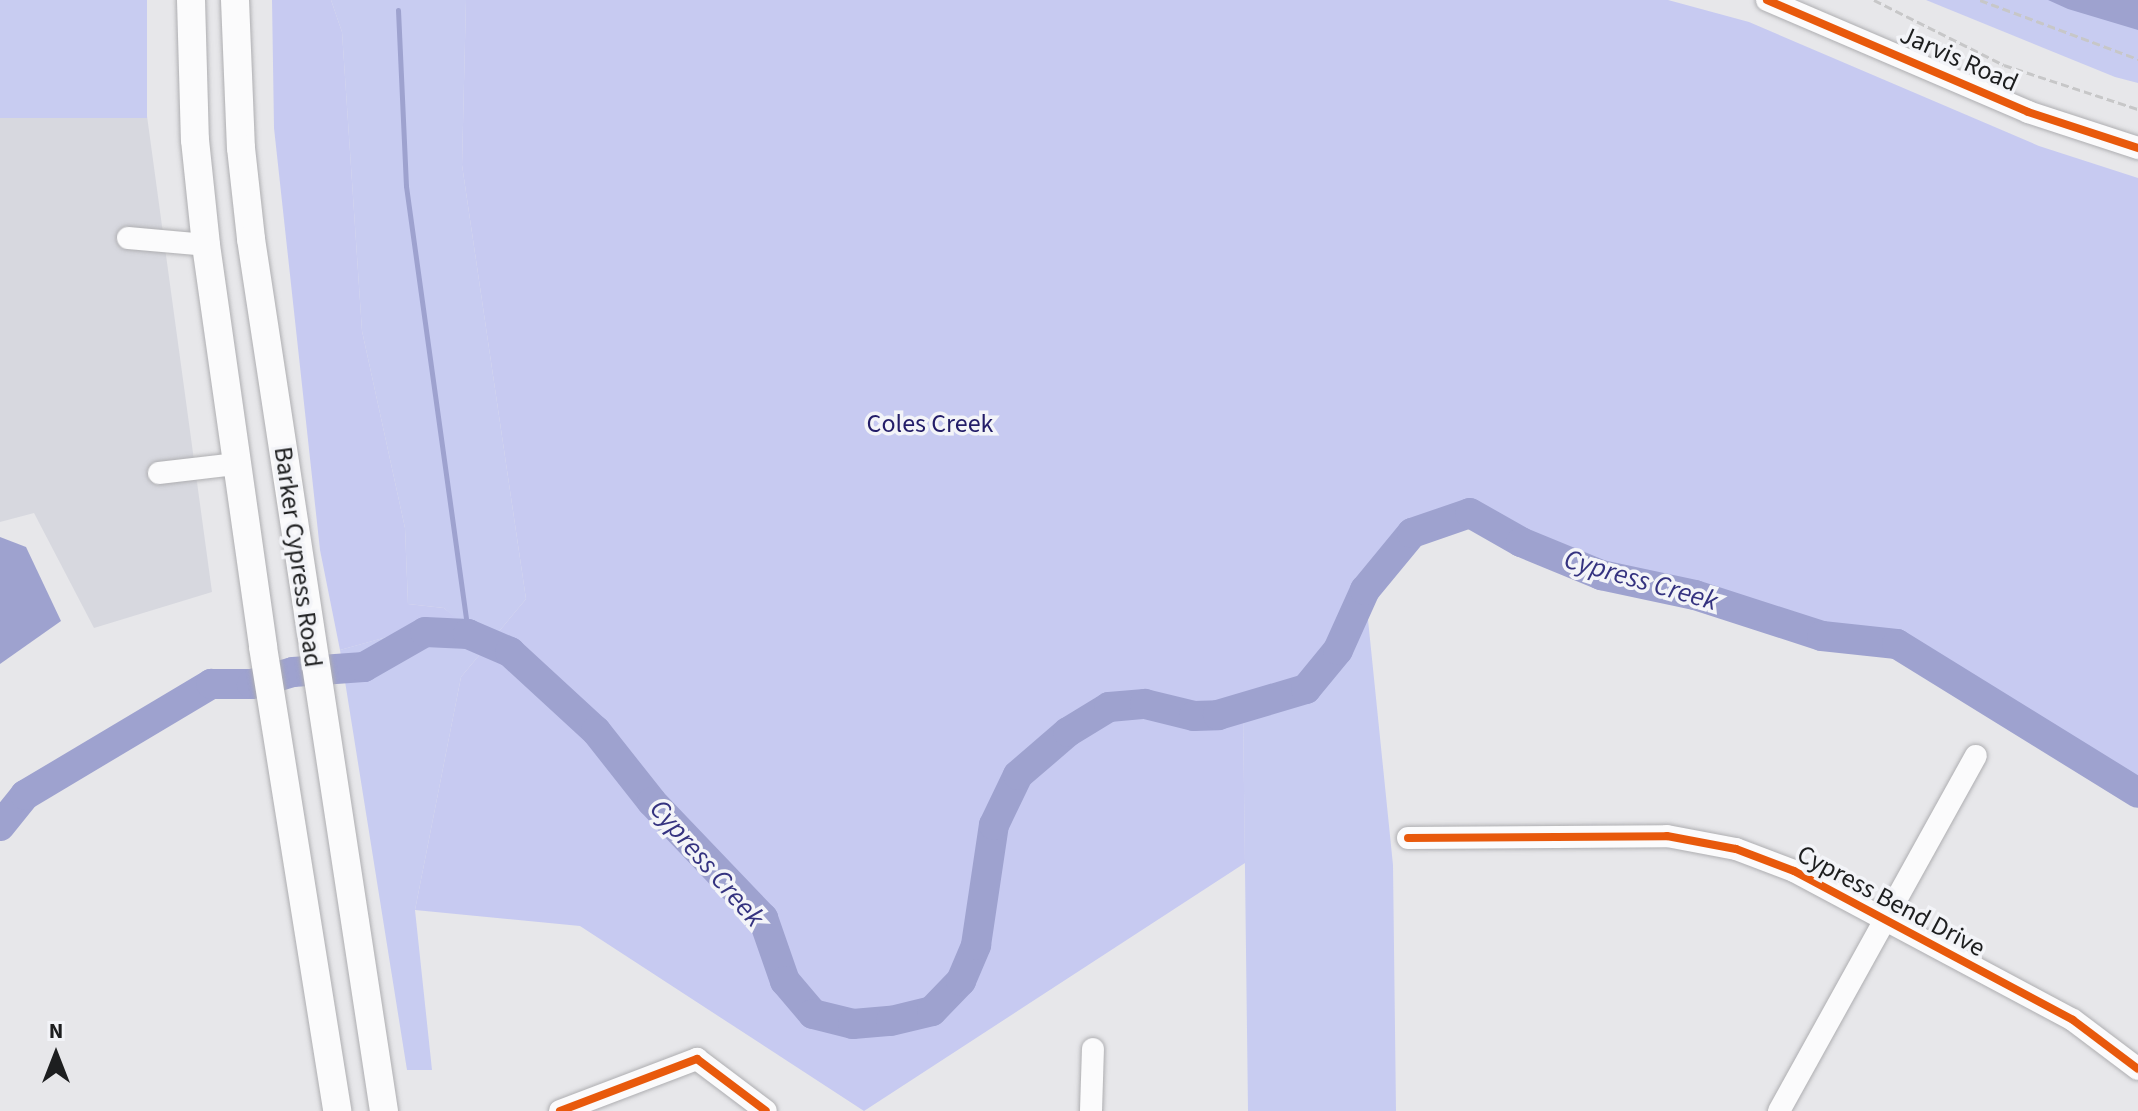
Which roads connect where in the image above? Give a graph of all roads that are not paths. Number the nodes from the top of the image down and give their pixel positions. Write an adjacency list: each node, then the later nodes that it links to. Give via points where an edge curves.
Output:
1 (191, 0): 7 (main road, Barker Cypress Road, via 195,140)
2 (235, 0): 6 (main road, Barker Cypress Road)
3 (1767, 0): 4 (street, Jarvis Road, via 2028,112)
4 (2138, 148)
5 (128, 238): 7 (street)
6 (251, 239): 7 (main road); 16 (main road, Barker Cypress Road)
7 (206, 245): 8 (main road, Barker Cypress Road)
8 (236, 464): 9 (street); 17 (main road, Barker Cypress Road)
9 (159, 473)
10 (1976, 756): 12 (street)
11 (1408, 838): 12 (street, Cypress Bend Drive, via 1631,836 1700,841 1794,871)
12 (1886, 920): 14 (street, Cypress Bend Drive, via 2073,1020); 21 (street)
13 (1093, 1049): 20 (street)
14 (2138, 1069)
15 (604, 1103): 18 (street); 19 (street, via 697,1059)
16 (379, 1110)
17 (337, 1111)
18 (560, 1111)
19 (766, 1111)
20 (1091, 1111)
21 (1779, 1111)

